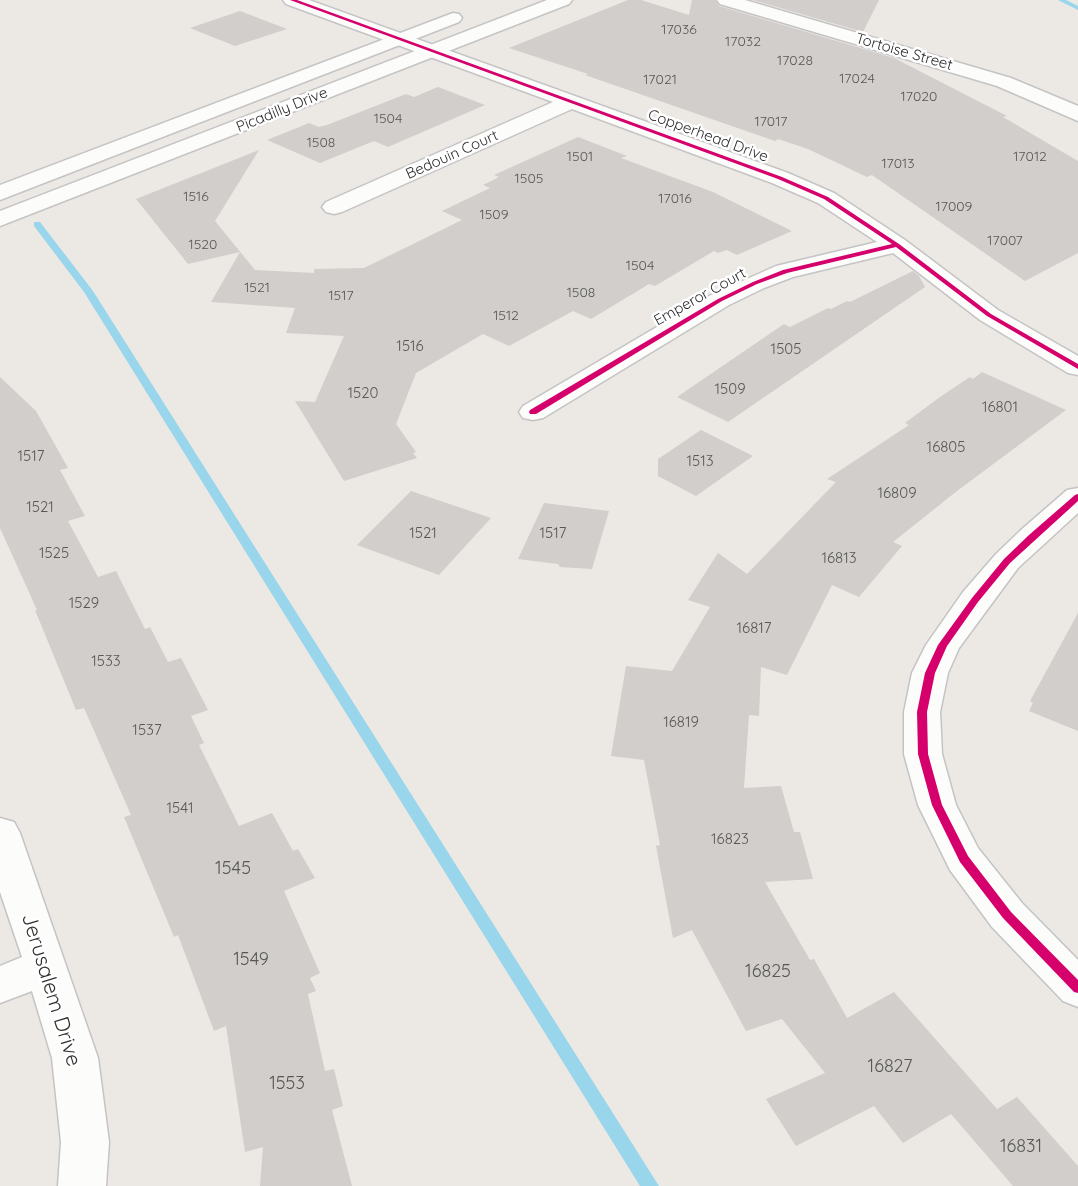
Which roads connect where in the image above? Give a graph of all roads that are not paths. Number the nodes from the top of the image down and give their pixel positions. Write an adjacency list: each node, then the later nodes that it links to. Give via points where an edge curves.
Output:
1 (292, 0): 5 (street, Copperhead Drive)
2 (563, 0): 6 (street, Picadilly Drive)
3 (726, 0): 8 (street, Tortoise Street, via 1004,82)
4 (471, 12): 5 (street, Picadilly Drive)
5 (398, 39): 6 (street, Copperhead Drive); 9 (street, Picadilly Drive)
6 (430, 51): 7 (street, Copperhead Drive); 11 (street, Picadilly Drive)
7 (571, 102): 10 (street, Bedouin Court); 12 (street, Copperhead Drive, via 826,198)
8 (1078, 115)
9 (0, 193)
10 (334, 207)
11 (0, 219)
12 (897, 245): 13 (street, Copperhead Drive, via 989,315); 14 (street, Emperor Court, via 794,269 755,283)
13 (1078, 367)
14 (533, 412)
15 (1078, 497): 19 (street, via 1007,561 975,600 943,645 930,673 922,712 923,754 937,805 964,859 1007,915)
16 (0, 833): 17 (street, Jerusalem Drive)
17 (46, 966): 18 (street); 20 (street, Jerusalem Drive, via 75,1058 85,1142)
18 (0, 985)
19 (1078, 988)
20 (82, 1186)

